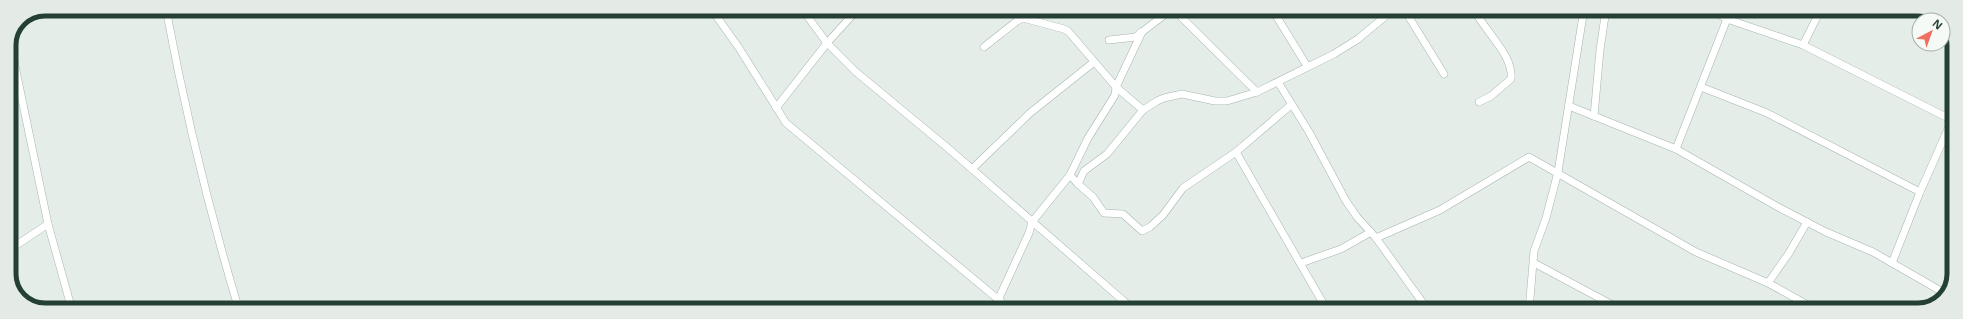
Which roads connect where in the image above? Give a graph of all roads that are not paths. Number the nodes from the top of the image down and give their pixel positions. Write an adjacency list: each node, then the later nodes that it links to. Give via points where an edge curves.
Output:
1 (167, 16): 57 (street, via 217,236)
2 (716, 16): 32 (street)
3 (807, 16): 18 (street)
4 (852, 16): 18 (street)
5 (1163, 16): 16 (street)
6 (1179, 16): 28 (street)
7 (1276, 16): 22 (street)
8 (1386, 16): 22 (street, via 1358,39 1334,54)
9 (1408, 16): 24 (street)
10 (1477, 16): 29 (street, via 1503,53 1512,72 1511,79 1491,96)
11 (1583, 16): 31 (street)
12 (1605, 16): 34 (street)
13 (1722, 16): 15 (street)
14 (1818, 16): 19 (street)
15 (1728, 19): 19 (street); 27 (street)
16 (1142, 32): 17 (street, via 1136,37); 26 (street)
17 (1109, 40)
18 (827, 43): 32 (street); 39 (street, via 856,72)
19 (1803, 45): 35 (street)
20 (984, 47): 21 (street, via 1017,21 1028,19 1068,31)
21 (1094, 62): 26 (street); 39 (street, via 1030,113)
22 (1307, 66): 25 (street)
23 (16, 71): 46 (street)
24 (1444, 74)
25 (1278, 82): 28 (street); 30 (street)
26 (1116, 87): 33 (street); 41 (street, via 1115,95 1088,138)
27 (1701, 87): 37 (street); 43 (street, via 1767,112)
28 (1257, 92): 33 (street, via 1222,102 1182,94 1175,95)
29 (1479, 102)
30 (1291, 105): 38 (street); 47 (street, via 1309,132 1346,202)
31 (1569, 106): 34 (street); 40 (street)
32 (776, 108): 55 (street, via 786,123)
33 (1143, 110): 42 (street, via 1107,154 1084,171)
34 (1594, 116): 37 (street)
35 (1947, 117)
36 (1947, 133): 43 (street)
37 (1676, 150): 45 (street)
38 (1236, 152): 42 (street, via 1183,188 1163,215 1142,231 1123,214 1104,213 1093,197); 50 (street)
39 (972, 169): 44 (street)
40 (1558, 172): 48 (street, via 1529,156 1440,210); 51 (street, via 1534,251); 53 (street, via 1696,252)
41 (1070, 175): 42 (street); 44 (street)
42 (1078, 184)
43 (1920, 192): 52 (street)
44 (1032, 222): 55 (street, via 1029,234); 59 (street)
45 (1807, 222): 52 (street); 53 (street)
46 (48, 224): 49 (street); 56 (street)
47 (1371, 232): 48 (street); 50 (street, via 1341,249)
48 (1376, 238): 61 (street)
49 (16, 245)
50 (1301, 263): 60 (street)
51 (1534, 263): 62 (street); 63 (street)
52 (1892, 263): 54 (street)
53 (1768, 283): 64 (street)
54 (1941, 291)
55 (999, 298): 58 (street)
56 (70, 303)
57 (237, 303)
58 (1004, 303)
59 (1126, 303)
60 (1323, 303)
61 (1423, 303)
62 (1530, 303)
63 (1609, 303)
64 (1804, 303)

